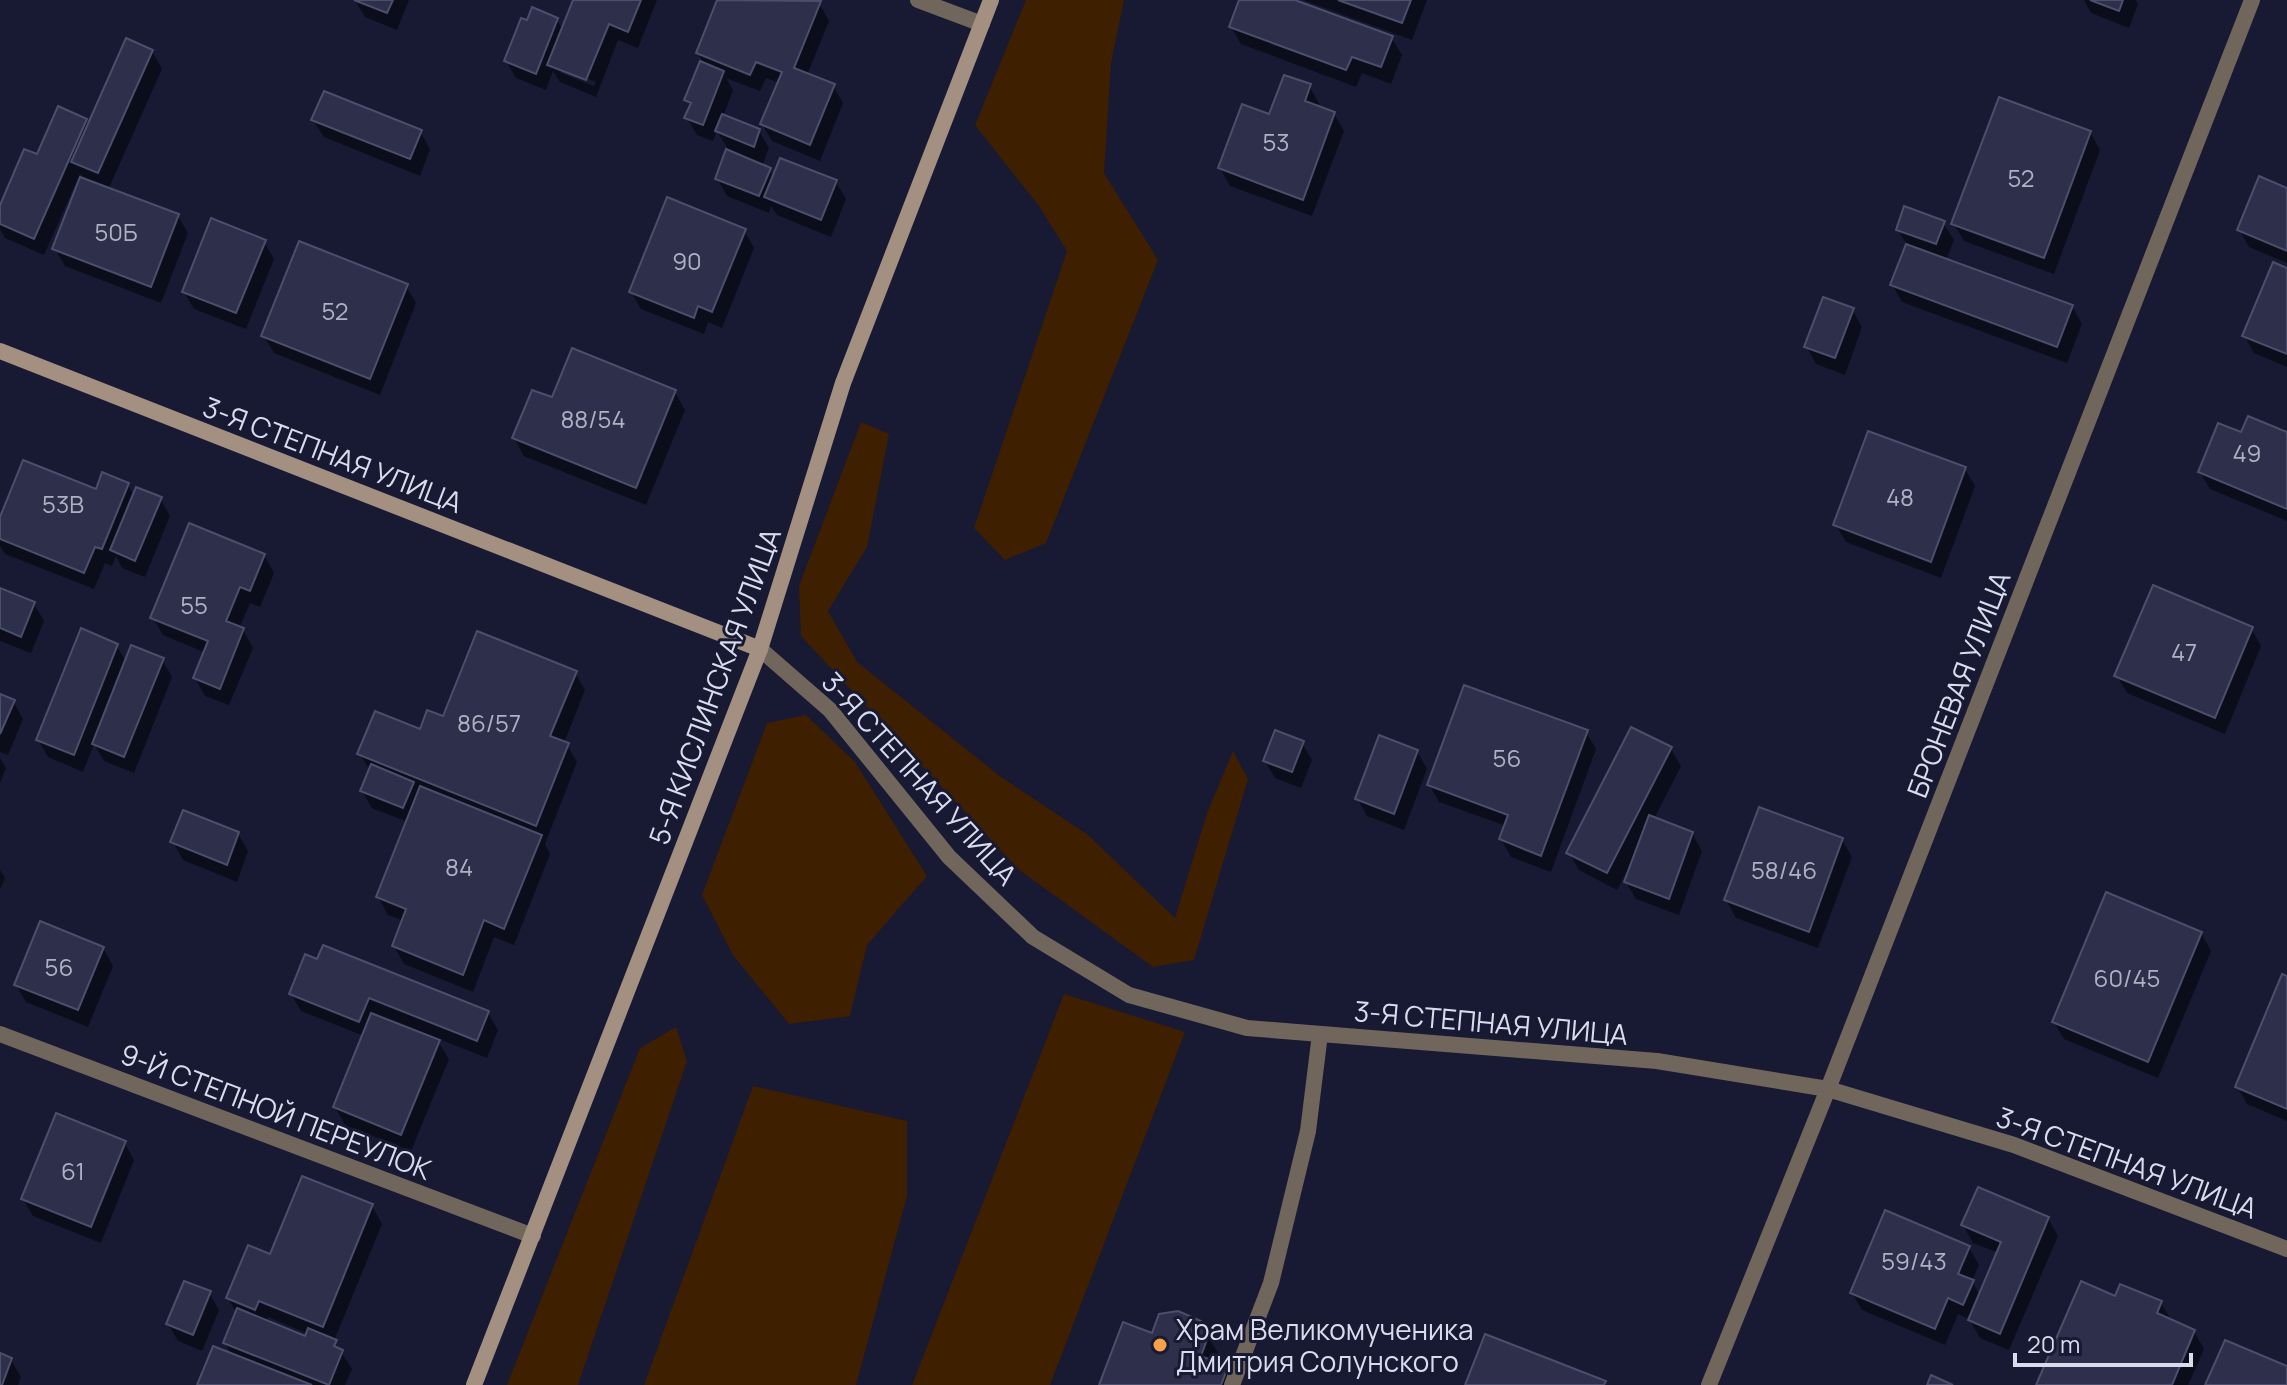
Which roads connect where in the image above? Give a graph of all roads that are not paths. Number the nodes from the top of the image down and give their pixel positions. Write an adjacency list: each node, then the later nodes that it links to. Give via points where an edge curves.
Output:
1 (918, 0): 4 (street)
2 (991, 0): 4 (street, 5-Я КИСЛИНСКАЯ УЛИЦА)
3 (2252, 0): 9 (street, БРОНЕВАЯ УЛИЦА)
4 (982, 24): 6 (street, 5-Я КИСЛИНСКАЯ УЛИЦА, via 843,383)
5 (0, 351): 6 (street, 3-Я СТЕПНАЯ УЛИЦА)
6 (760, 649): 8 (street, 3-Я СТЕПНАЯ УЛИЦА, via 830,710 949,857 1033,937 1129,995 1247,1028); 10 (street, 5-Я КИСЛИНСКАЯ УЛИЦА)
7 (0, 1034): 10 (street, 9-Й СТЕПНОЙ ПЕРЕУЛОК)
8 (1320, 1034): 9 (street, 3-Я СТЕПНАЯ УЛИЦА, via 1657,1061); 13 (street, via 1308,1131 1271,1283)
9 (1828, 1089): 11 (street, 3-Я СТЕПНАЯ УЛИЦА, via 2014,1145); 14 (street, БРОНЕВАЯ УЛИЦА)
10 (533, 1236): 12 (street, 5-Я КИСЛИНСКАЯ УЛИЦА)
11 (2287, 1249)
12 (474, 1385)
13 (1232, 1385)
14 (1709, 1385)

